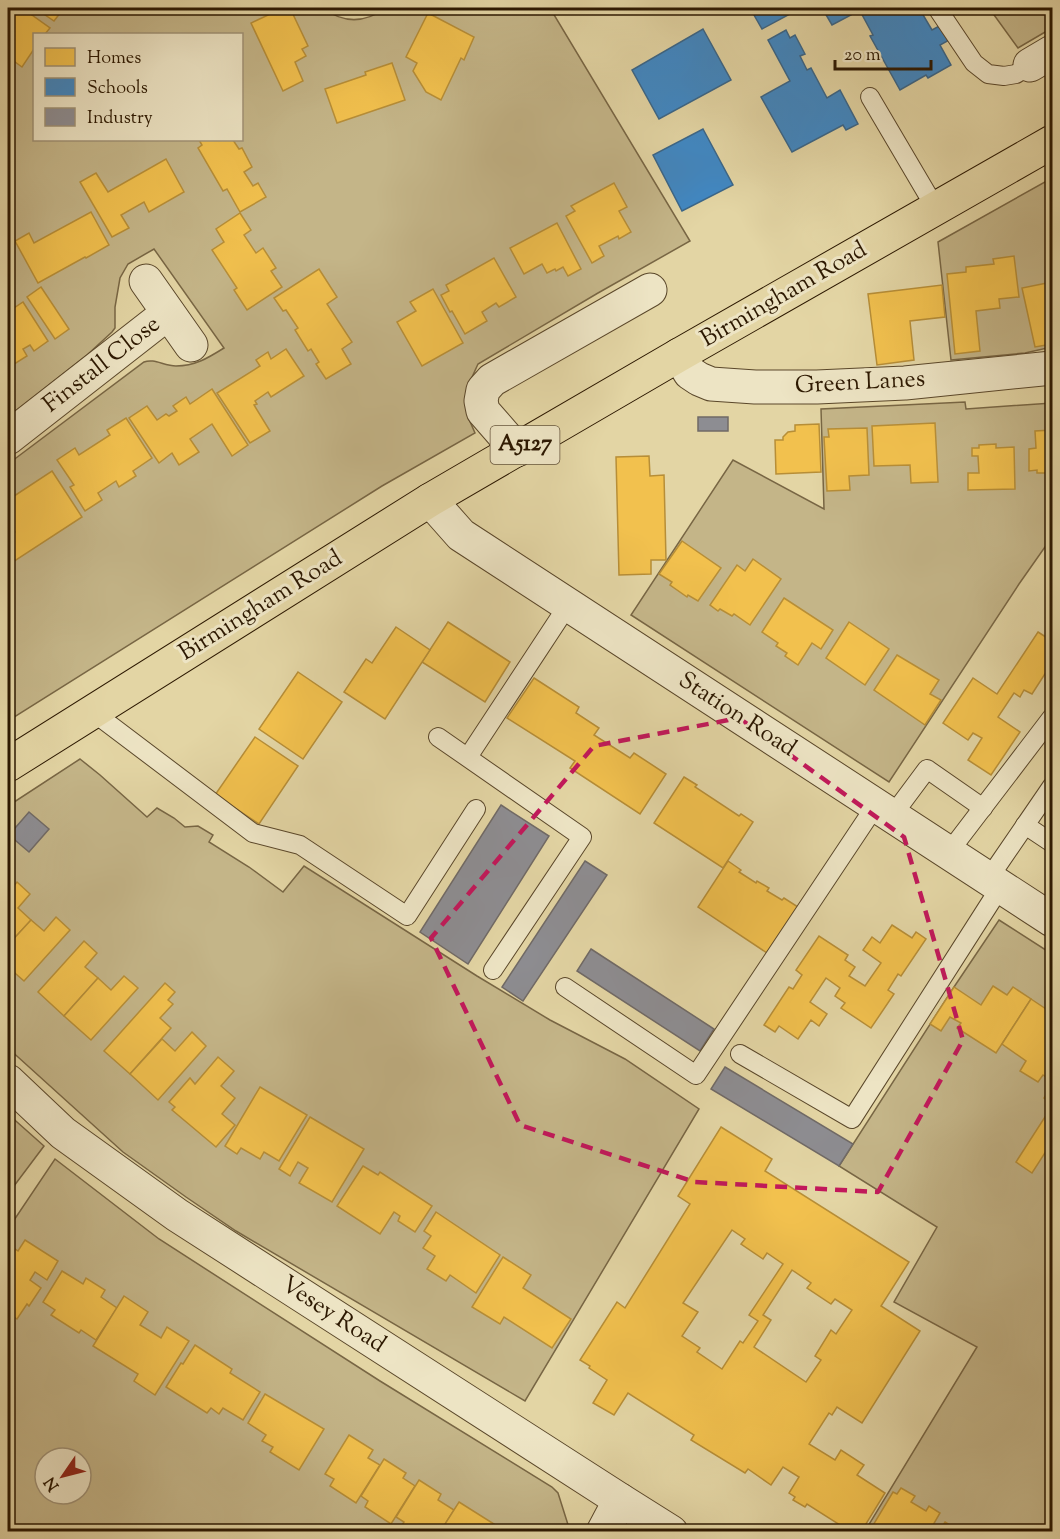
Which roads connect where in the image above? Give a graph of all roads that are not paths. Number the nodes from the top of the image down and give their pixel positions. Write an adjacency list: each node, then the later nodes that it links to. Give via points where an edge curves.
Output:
1 (937, 8): 2 (lane, via 974,63 988,74 1016,74)
2 (1041, 59)
3 (870, 97): 5 (lane)
4 (1053, 142): 5 (main road, Birmingham Road / A5127)
5 (936, 209): 10 (main road, Birmingham Road / A5127)
6 (146, 281): 8 (street, Finstall Close)
7 (650, 290): 13 (street, via 492,380 483,390 483,411)
8 (168, 313): 9 (street, Finstall Close); 12 (street, Finstall Close)
9 (191, 345)
10 (679, 355): 11 (street, Green Lanes, via 690,373 699,379 711,384 755,387 904,383); 13 (main road, Birmingham Road / A5127)
11 (1053, 368)
12 (8, 438)
13 (517, 450): 14 (main road, Birmingham Road / A5127)
14 (430, 500): 15 (street, Station Road, via 461,535); 16 (main road, Birmingham Road / A5127)
15 (568, 605): 19 (lane); 24 (street, Station Road)
16 (93, 712): 20 (main road, Birmingham Road / A5127); 23 (lane, via 253,833 300,845 407,916)
17 (1053, 717): 22 (lane)
18 (438, 737): 19 (lane)
19 (468, 757): 30 (lane, via 582,837)
20 (8, 765)
21 (1053, 786): 25 (lane)
22 (983, 808): 24 (lane, via 927,769); 27 (lane)
23 (476, 809)
24 (884, 810): 27 (street, Station Road); 31 (lane, via 696,1075)
25 (1025, 825): 26 (lane); 28 (lane)
26 (1053, 843)
27 (949, 852): 28 (street, Station Road)
28 (995, 882): 29 (street, Station Road); 32 (lane, via 852,1119)
29 (1053, 920)
30 (493, 970)
31 (565, 987)
32 (740, 1054)
33 (8, 1081): 34 (street, Vesey Road, via 63,1133 177,1215)
34 (620, 1500): 35 (street); 36 (street, Vesey Road)
35 (603, 1532)
36 (671, 1532)

